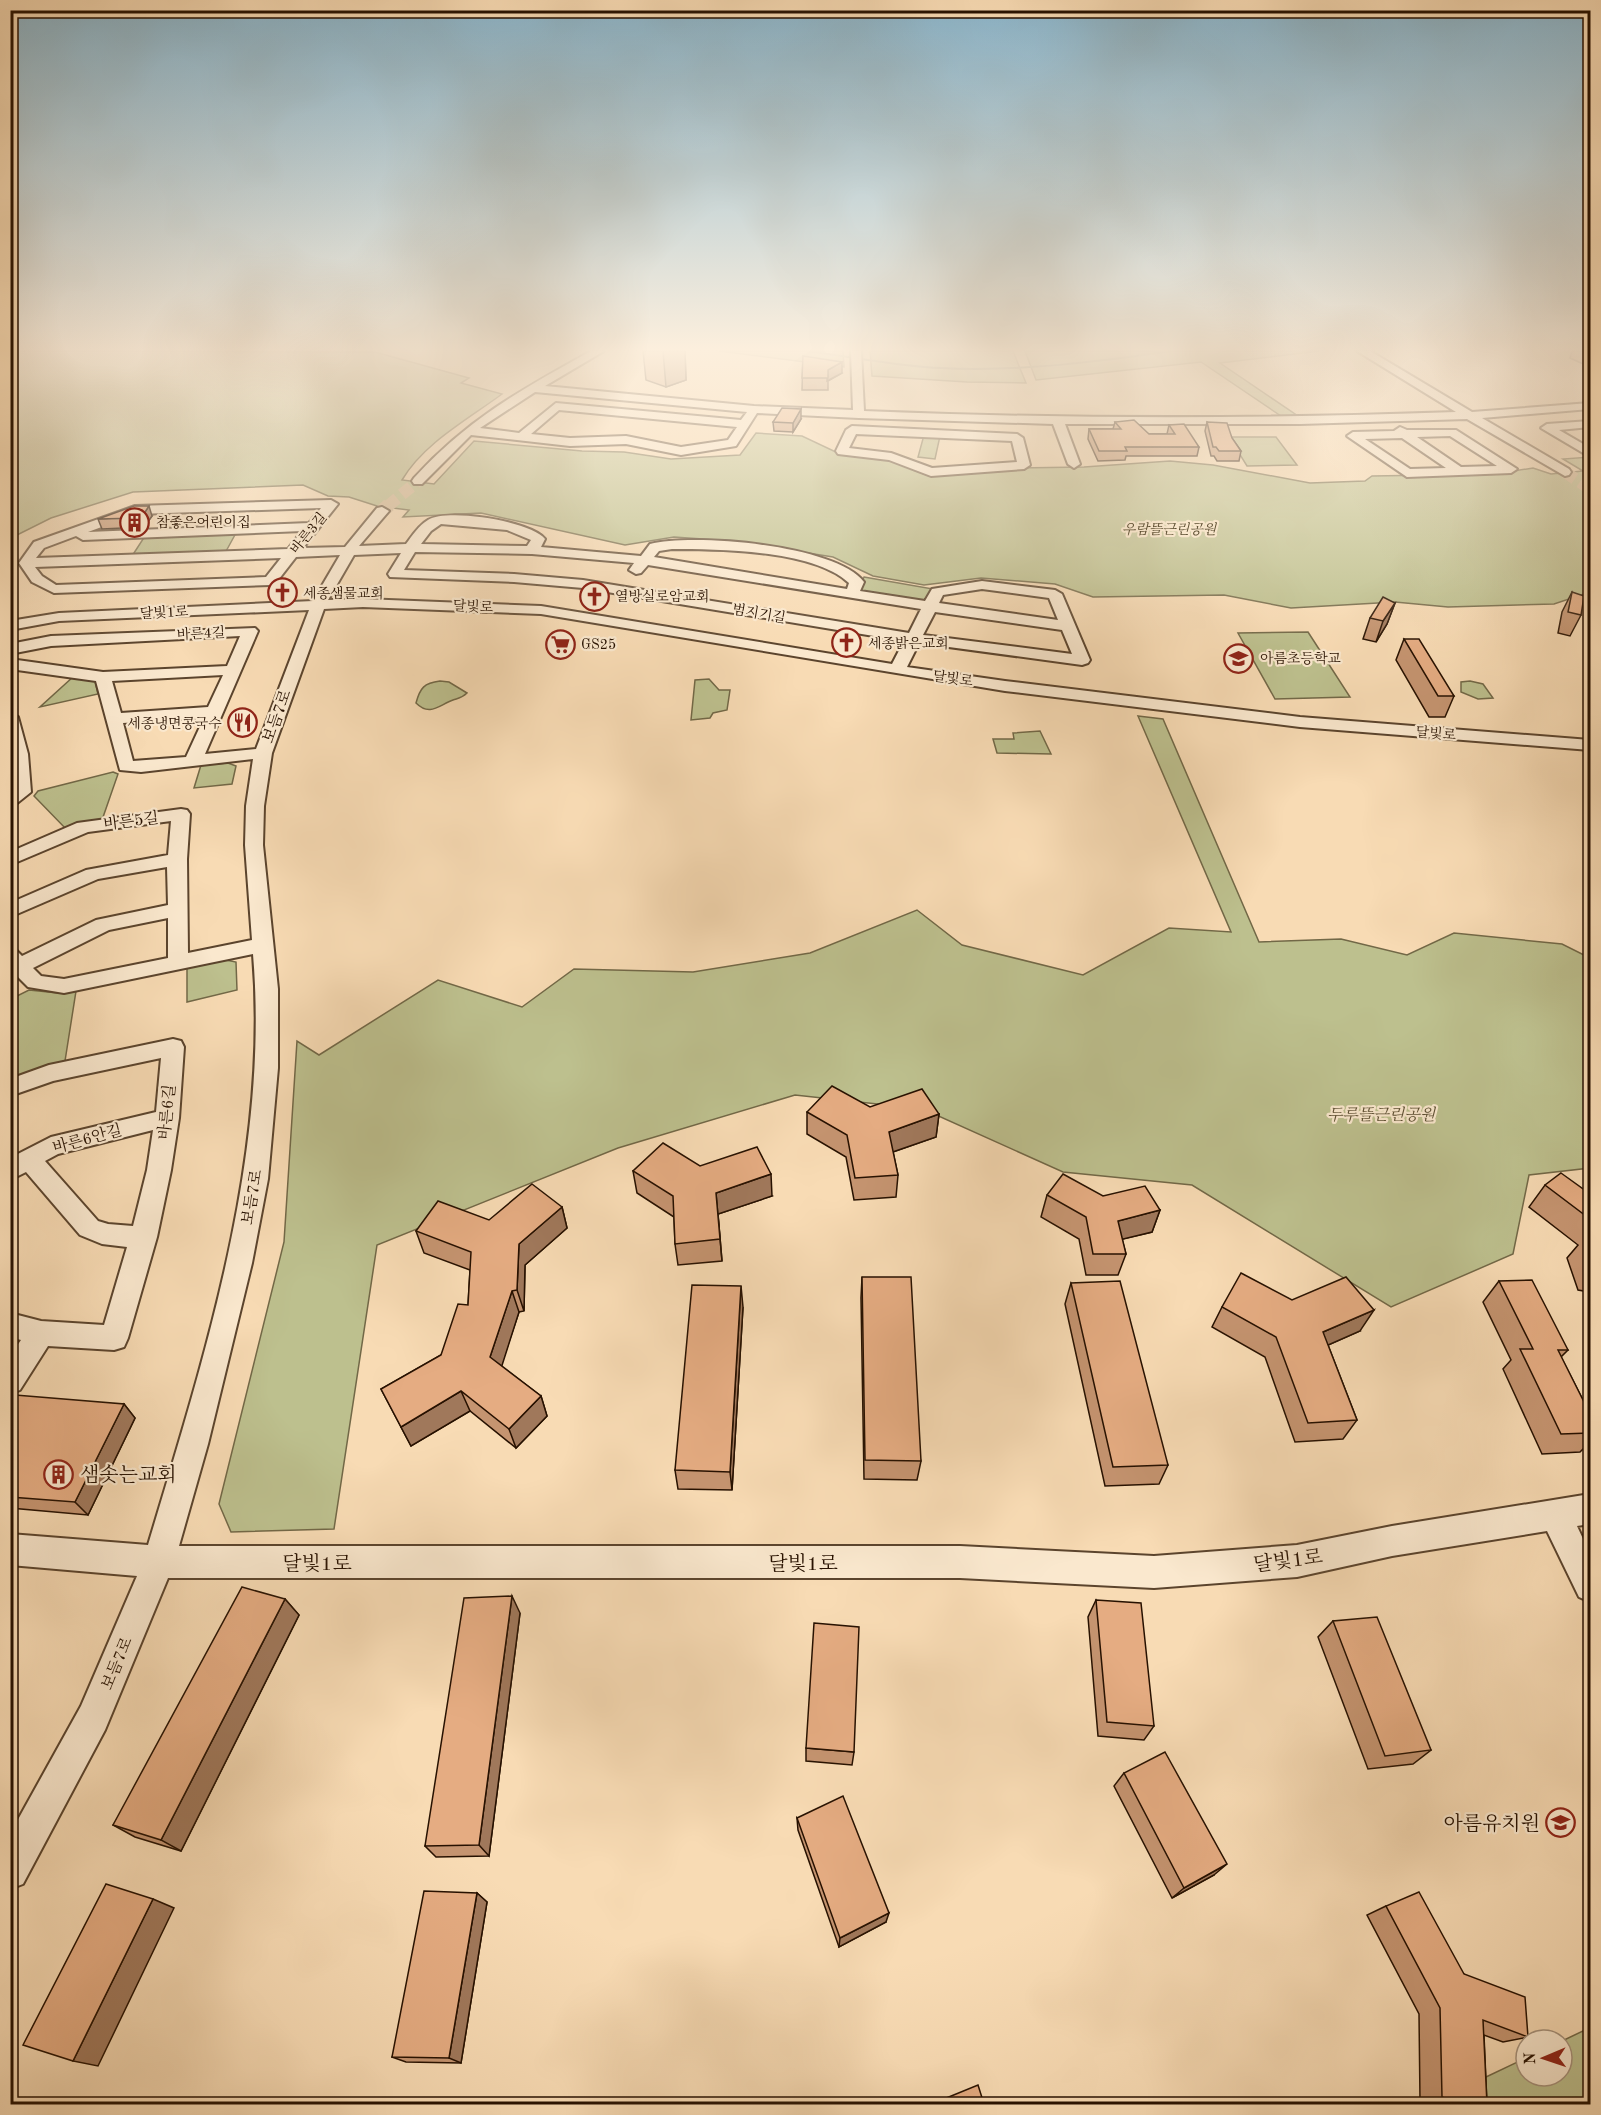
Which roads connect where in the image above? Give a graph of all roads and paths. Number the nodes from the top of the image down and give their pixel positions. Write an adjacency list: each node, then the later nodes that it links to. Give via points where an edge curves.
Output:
1 (448, 450): 14 (street)
2 (673, 450): 3 (street)
3 (703, 450)
4 (843, 450): 5 (street, via 892,452 931,472 963,464 1024,465)
5 (1020, 450)
6 (1069, 450): 11 (street)
7 (1373, 450): 12 (street, via 1407,473)
8 (1427, 450): 12 (street)
9 (1480, 450): 12 (street, via 1511,469)
10 (1529, 450): 13 (street)
11 (1074, 464)
12 (1460, 472)
13 (1565, 472)
14 (418, 481)
15 (382, 511): 20 (street, 보듬7로)
16 (314, 527): 17 (street); 17 (street, 바른3길, via 332,504 135,510); 21 (street, 바른3길)
17 (61, 537): 23 (street, via 39,545)
18 (411, 548): 19 (street, 범지기길); 19 (street, 범지기길, via 433,522 465,520 536,535); 20 (street, 범지기길); 25 (street, 범지기길, via 395,574 514,578)
19 (532, 550): 22 (street, 범지기길)
20 (349, 551): 21 (street, 범지기길); 27 (street, 보듬7로)
21 (291, 554): 23 (street, 범지기길); 24 (street, 바른3길, via 270,581)
22 (644, 560): 25 (street); 26 (street, 범지기길); 26 (street, via 655,547 680,543 768,552 828,563 854,576 857,582)
23 (26, 566): 24 (street, 바른3길, via 54,589)
24 (156, 586): 29 (street)
25 (620, 589): 30 (street, via 603,609); 34 (street, 범지기길)
26 (851, 595): 28 (street, 범지기길)
27 (318, 605): 29 (street, 달빛1로); 30 (street, 달빛로, via 479,606); 44 (street, 보듬7로)
28 (930, 607): 32 (street, 범지기길); 32 (street, via 937,592 982,585 1054,594); 34 (street)
29 (139, 613): 31 (street, 달빛1로, via 59,617)
30 (603, 619): 38 (street, 달빛로)
31 (10, 626)
32 (1068, 626): 34 (street, 범지기길, via 1082,660)
33 (126, 638): 35 (street, 바른4길, via 51,641); 37 (street, 바른4길, via 250,631); 39 (street)
34 (914, 638): 38 (street)
35 (10, 649)
36 (10, 664): 39 (street)
37 (232, 670): 39 (street); 40 (street, 바른4길)
38 (897, 670): 43 (street, 달빛로, via 1300,722)
39 (103, 677): 42 (street)
40 (214, 712): 42 (street); 46 (street, 바른4길)
41 (11, 718): 45 (street)
42 (115, 718): 46 (street, via 126,766)
43 (1590, 745)
44 (263, 753): 46 (street); 52 (street, 보듬7로, via 254,845)
45 (15, 756): 47 (street, via 22,792)
46 (193, 761)
47 (10, 800)
48 (10, 859): 49 (street, 바른5길, via 84,827 181,814)
49 (177, 859): 50 (street, 바른5길); 51 (street, via 93,874)
50 (178, 909): 53 (street, via 112,921); 54 (street, 바른5길)
51 (10, 912)
52 (263, 945): 54 (street); 65 (street, 보듬7로, via 267,1068 256,1179 212,1374)
53 (15, 961): 54 (street, via 35,982 64,986)
54 (178, 963)
55 (10, 1088): 56 (street, 바른6길, via 49,1073 172,1047)
56 (167, 1118): 57 (street, 바른6안길, via 51,1146); 58 (street, 바른6길)
57 (20, 1164): 58 (street, via 98,1234)
58 (144, 1237): 60 (street, 바른6길, via 114,1338)
59 (10, 1325): 60 (street)
60 (41, 1333): 61 (street)
61 (10, 1381)
62 (1590, 1509): 63 (street, 달빛1로)
63 (1555, 1515): 65 (street, 달빛1로, via 1392,1541 1297,1562 1154,1572 960,1562); 66 (street)
64 (10, 1550): 65 (street, 달빛1로)
65 (159, 1563): 67 (street, 보듬7로, via 93,1718)
66 (1590, 1586)
67 (10, 1871)

